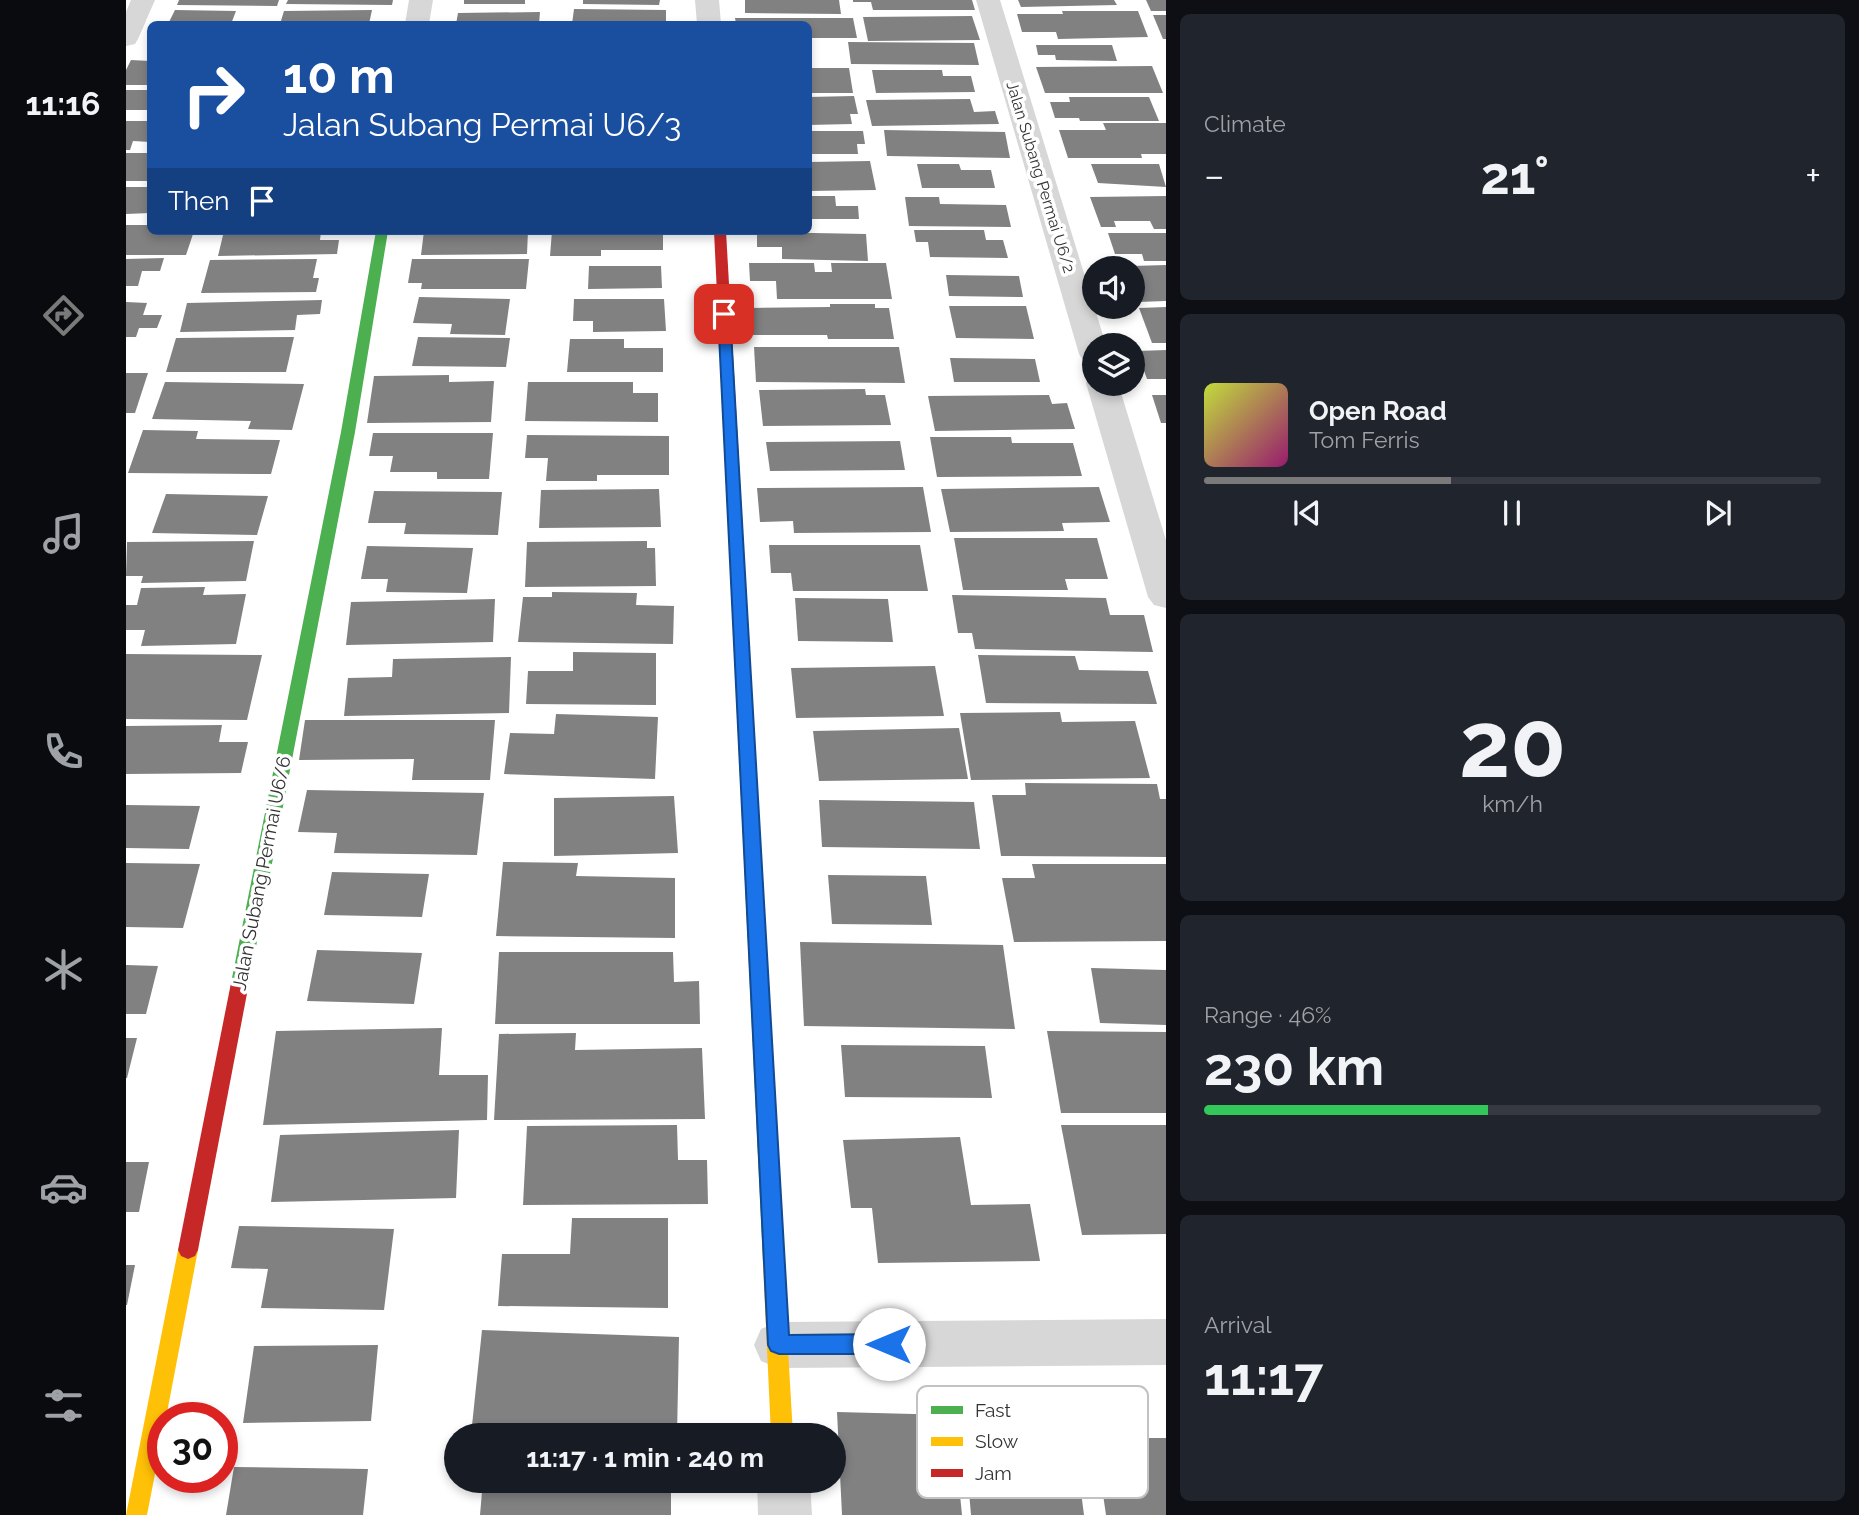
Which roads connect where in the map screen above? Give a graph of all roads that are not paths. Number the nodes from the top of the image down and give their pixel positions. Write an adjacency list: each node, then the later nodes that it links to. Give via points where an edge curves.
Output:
1 (143, 0): 7 (street)
2 (421, 0): 5 (street)
3 (707, 0): 6 (street)
4 (988, 0): 10 (street, Jalan Subang Permai U6/2)
5 (418, 21)
6 (709, 21)
7 (126, 39)
8 (381, 235): 17 (street, Jalan Subang Permai U6/6, via 348,432)
9 (720, 235): 14 (street)
10 (1088, 333)
11 (1106, 396): 12 (street)
12 (1166, 597)
13 (1166, 1342): 14 (street)
14 (779, 1345): 15 (street)
15 (782, 1423)
16 (784, 1493): 18 (street)
17 (136, 1515)
18 (785, 1515)

